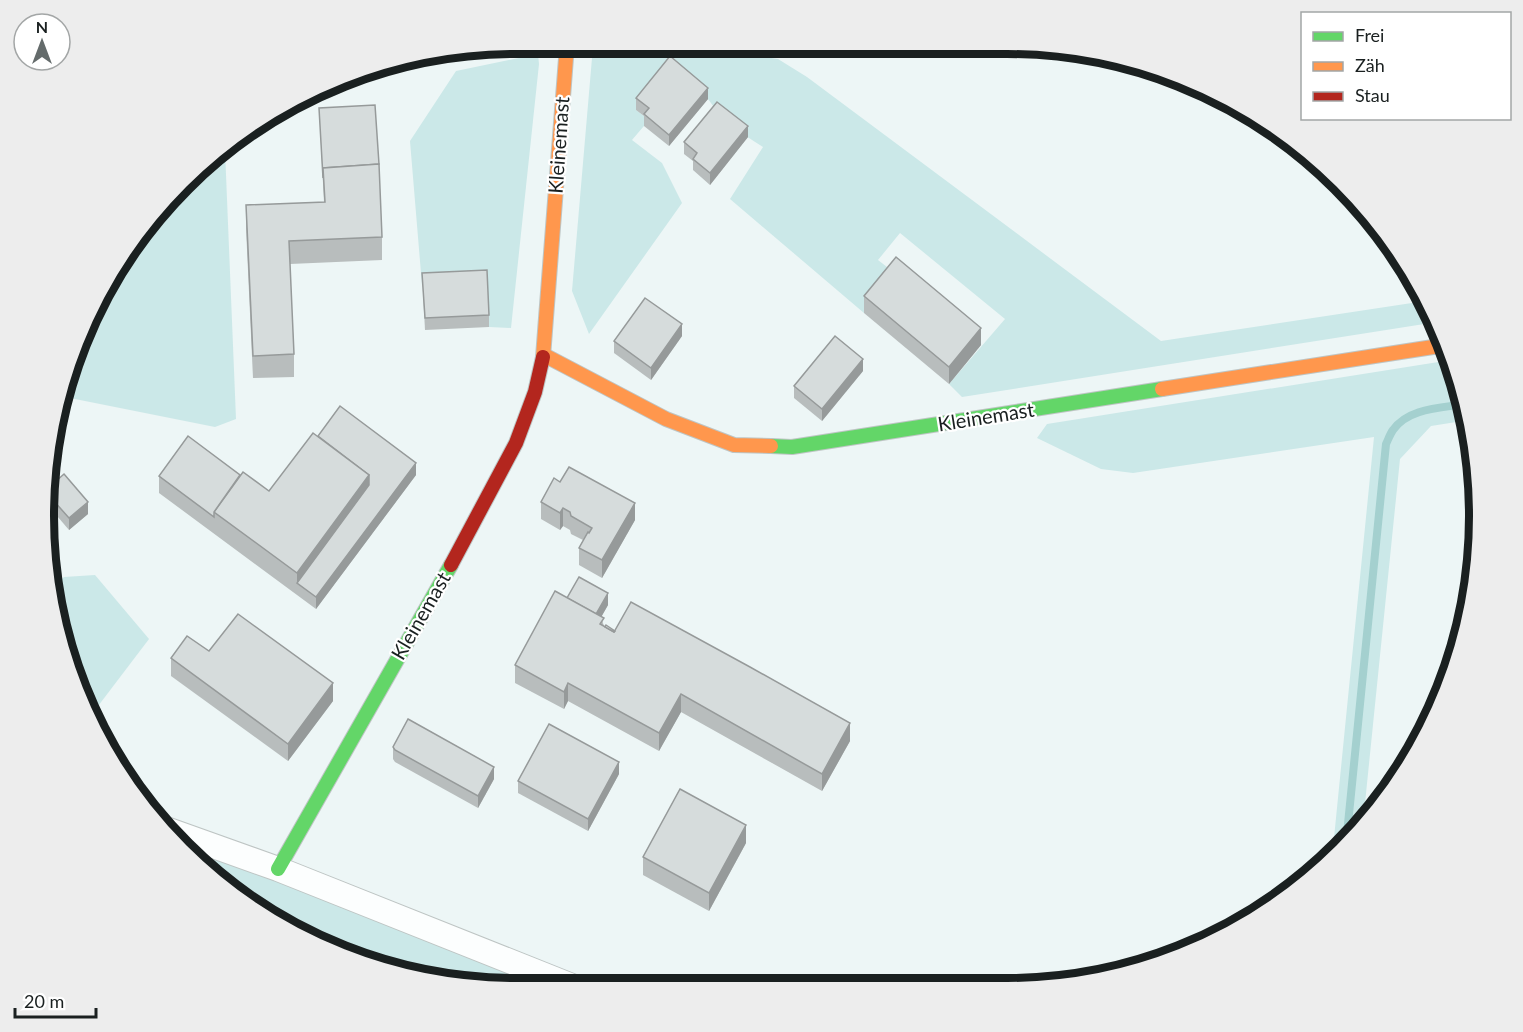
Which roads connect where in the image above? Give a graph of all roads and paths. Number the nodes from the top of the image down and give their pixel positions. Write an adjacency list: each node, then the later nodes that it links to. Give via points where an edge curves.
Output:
1 (566, 54): 3 (street, Kleinemast)
2 (1437, 346): 3 (street, Kleinemast, via 792,447 734,445 666,420)
3 (544, 355): 5 (street, Kleinemast, via 516,443)
4 (181, 834): 5 (street)
5 (278, 869): 6 (street)
6 (552, 978)

